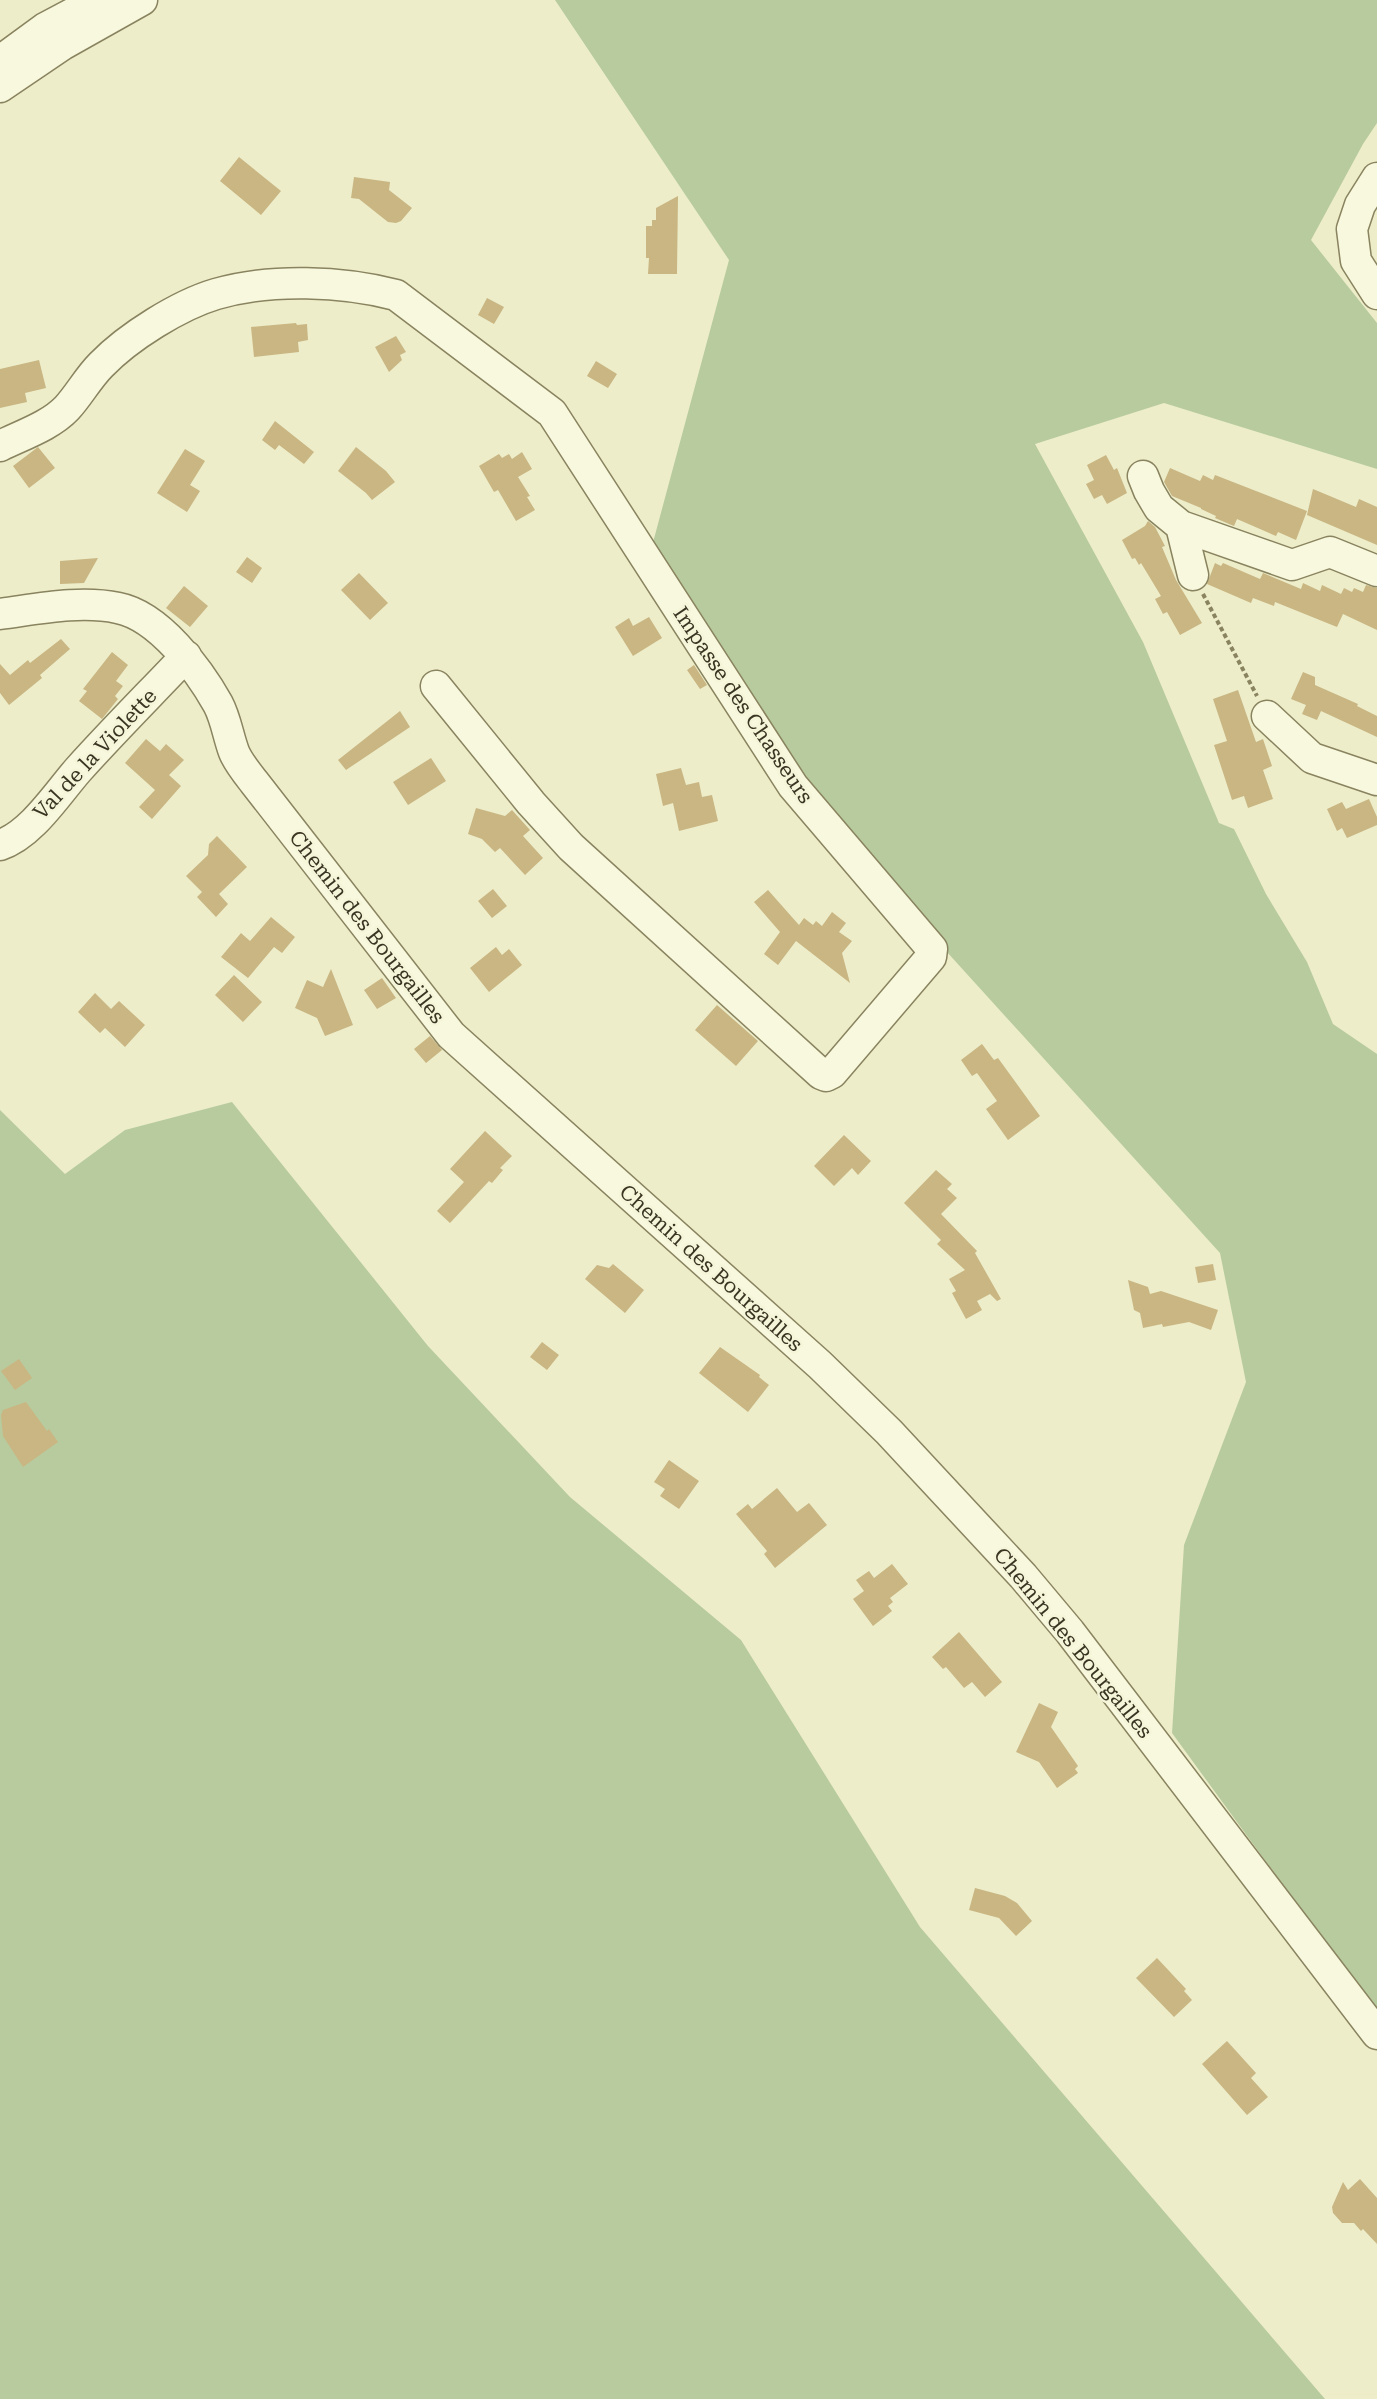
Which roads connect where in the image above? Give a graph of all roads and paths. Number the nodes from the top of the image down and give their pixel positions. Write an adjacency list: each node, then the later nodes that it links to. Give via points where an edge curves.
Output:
1 (98, 0): 3 (street, via 45,28)
2 (142, 0): 4 (street, via 62,45)
3 (0, 61)
4 (0, 87)
5 (1377, 178): 6 (street, via 1360,205 1352,229 1356,261)
6 (1377, 294)
7 (0, 446): 14 (street, Impasse des Chasseurs, via 51,421 67,408 100,365 147,328 217,294 306,282 396,295 552,413 793,786 932,949 931,957 832,1073 821,1074 571,847)
8 (1143, 476): 9 (street, via 1159,508)
9 (1181, 525): 10 (street, via 1292,565 1330,552); 11 (street)
10 (1377, 572)
11 (1193, 575): 15 (path)
12 (0, 614): 13 (street, Chemin des Bourgailles, via 72,606 121,608 152,626)
13 (186, 656): 17 (street, Val de la Violette, via 26,830); 18 (street, Chemin des Bourgailles, via 219,707 235,754 254,782 451,1035 820,1365 970,1517 1070,1632)
14 (436, 686)
15 (1267, 716): 16 (street, via 1312,758)
16 (1377, 780)
17 (0, 846)
18 (1377, 2034)

